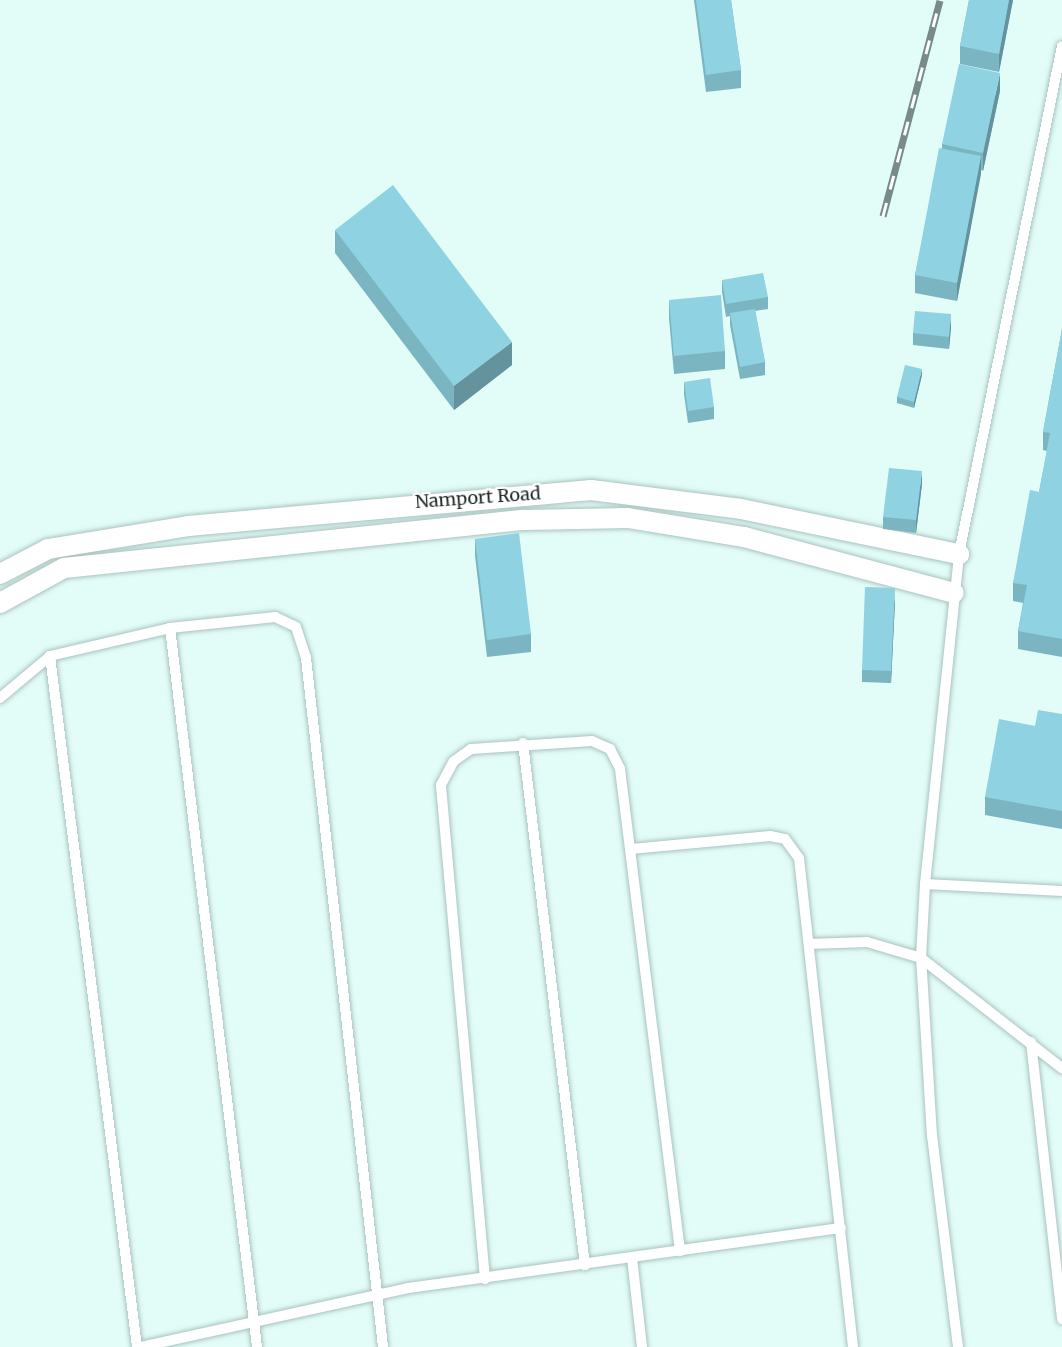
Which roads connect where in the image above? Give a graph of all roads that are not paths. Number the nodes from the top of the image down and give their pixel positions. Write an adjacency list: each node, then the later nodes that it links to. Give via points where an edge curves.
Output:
1 (1062, 46): 2 (lane)
2 (959, 554): 3 (street, Namport Road, via 741,509 591,489 188,526 48,549); 4 (lane)
3 (0, 574)
4 (954, 593): 5 (street, via 744,537 628,518 524,520 64,568); 11 (lane)
5 (0, 603)
6 (171, 628): 7 (lane); 22 (lane, via 275,617 296,627 306,658); 24 (lane)
7 (50, 656): 8 (lane); 25 (lane)
8 (0, 698)
9 (523, 743): 10 (lane, via 592,741 610,749 620,769); 20 (lane); 21 (lane, via 471,749 454,761 441,785)
10 (630, 849): 13 (lane, via 770,836 784,839 799,858); 18 (lane)
11 (925, 884): 12 (lane); 14 (lane)
12 (1062, 891)
13 (809, 944): 14 (lane, via 867,942); 17 (lane)
14 (921, 958): 15 (lane); 30 (lane, via 932,1136)
15 (1031, 1042): 16 (lane); 23 (lane)
16 (1062, 1068)
17 (841, 1228): 18 (lane); 29 (lane)
18 (680, 1251): 19 (lane)
19 (632, 1258): 20 (lane); 28 (lane)
20 (585, 1265): 21 (lane)
21 (485, 1279): 22 (lane)
22 (377, 1296): 24 (lane); 27 (lane)
23 (1062, 1319)
24 (254, 1324): 25 (lane); 26 (lane)
25 (138, 1347)
26 (257, 1347)
27 (383, 1347)
28 (642, 1347)
29 (853, 1347)
30 (958, 1347)

